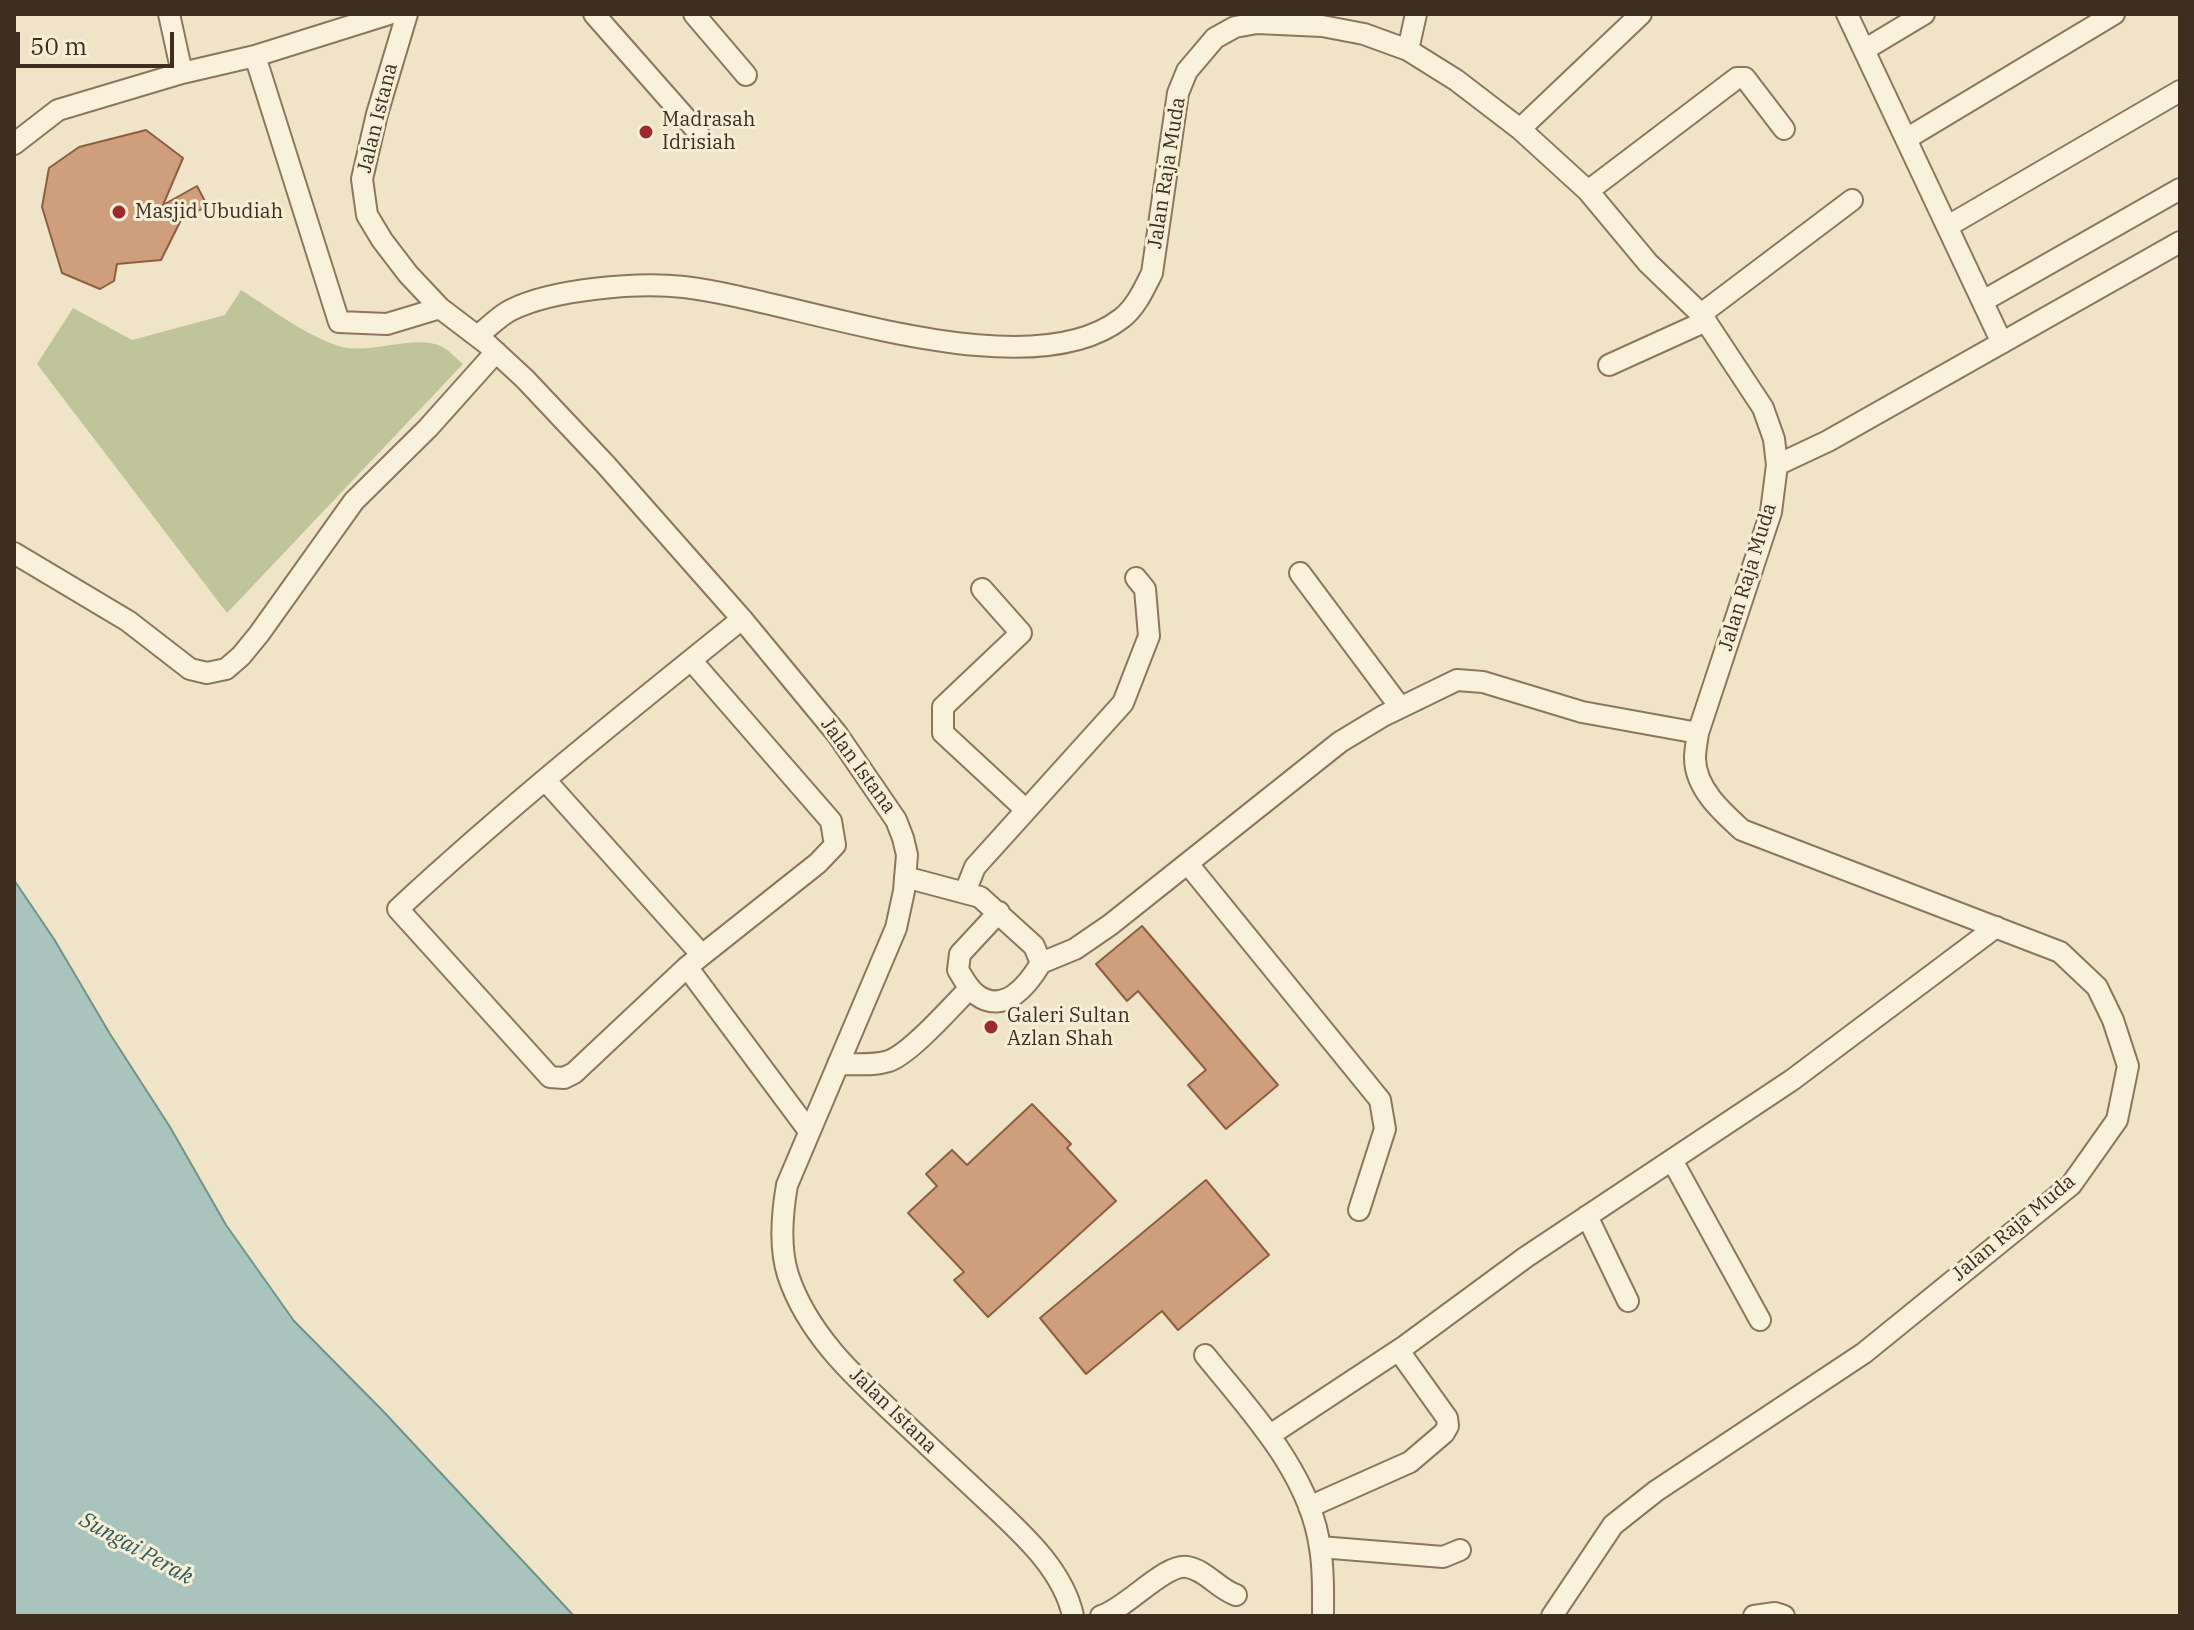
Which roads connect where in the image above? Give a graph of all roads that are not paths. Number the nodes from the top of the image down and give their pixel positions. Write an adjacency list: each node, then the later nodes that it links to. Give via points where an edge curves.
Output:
1 (169, 14): 14 (street)
2 (389, 14): 13 (street)
3 (407, 14): 28 (street, Jalan Istana, via 362,179 367,215 382,240)
4 (594, 14): 19 (street)
5 (694, 14): 15 (street)
6 (1416, 14): 11 (street)
7 (1641, 14): 17 (street)
8 (1847, 14): 12 (street)
9 (1924, 14): 12 (street)
10 (2114, 14): 20 (street)
11 (1408, 50): 17 (street, Jalan Raja Muda); 30 (street, Jalan Raja Muda, via 1364,34 1284,23 1235,27 1215,38 1187,71 1178,93 1152,273 1122,318 1075,341 1041,347 964,346 683,287 627,287 531,302 508,311)
12 (1864, 50): 20 (street)
13 (255, 56): 14 (street); 28 (street, via 339,322 387,324)
14 (182, 73): 21 (street, via 58,110)
15 (746, 75)
16 (2180, 91): 25 (street)
17 (1520, 129): 23 (street, Jalan Raja Muda)
18 (1784, 129): 23 (street, via 1752,85 1737,78)
19 (698, 132)
20 (1906, 139): 25 (street)
21 (14, 144)
22 (2180, 189): 27 (street)
23 (1588, 191): 29 (street, Jalan Raja Muda)
24 (1852, 200): 29 (street)
25 (1948, 226): 27 (street)
26 (2180, 242): 31 (street)
27 (1983, 301): 31 (street)
28 (440, 308): 30 (street, Jalan Istana)
29 (1703, 318): 33 (street); 34 (street, Jalan Raja Muda, via 1763,408)
30 (477, 336): 32 (street, Jalan Istana)
31 (2002, 343): 34 (street)
32 (496, 352): 35 (street, via 354,501 259,634 226,669 190,669 128,621); 39 (street, Jalan Istana, via 606,465)
33 (1609, 365)
34 (1777, 465): 42 (street, Jalan Raja Muda, via 1771,512)
35 (14, 553)
36 (1300, 573): 41 (street)
37 (1136, 578): 44 (street, via 1145,589 1149,636 1123,703)
38 (982, 589): 44 (street, via 1021,633 943,707 943,733)
39 (742, 619): 40 (street); 46 (street, Jalan Istana, via 837,734 896,820 907,855)
40 (691, 660): 43 (street); 50 (street, via 831,821 835,845)
41 (1400, 707): 42 (street, via 1457,680 1483,682 1582,712); 45 (street, via 1340,742)
42 (1698, 733): 49 (street, Jalan Raja Muda, via 1694,760 1703,784 1717,808 1742,830)
43 (546, 781): 50 (street); 50 (street, via 398,909 550,1077 574,1073)
44 (1025, 809): 47 (street, via 975,867)
45 (1188, 864): 51 (street, via 1075,949); 56 (street, via 1380,1100 1385,1129)
46 (905, 877): 47 (street); 53 (street, Jalan Istana, via 896,928)
47 (965, 892): 48 (street)
48 (999, 912): 51 (street, via 1034,946); 52 (street, via 960,954 958,970)
49 (1996, 927): 55 (street, via 1792,1080); 70 (street, Jalan Raja Muda, via 2060,952 2097,987 2128,1066 2117,1120 2071,1185 1864,1353 1613,1525)
50 (694, 960): 54 (street)
51 (1041, 963): 52 (street, via 1008,1000 991,1003)
52 (970, 988): 53 (street, via 891,1060)
53 (838, 1064): 54 (street, Jalan Istana)
54 (809, 1131): 67 (street, Jalan Istana, via 787,1185 782,1214 787,1273 800,1304 857,1379 1031,1542)
55 (1672, 1160): 57 (street); 59 (street)
56 (1359, 1210)
57 (1587, 1216): 58 (street); 60 (street)
58 (1628, 1301)
59 (1760, 1320)
60 (1399, 1351): 62 (street); 63 (street, via 1447,1418 1444,1433 1410,1462)
61 (1205, 1355): 62 (street)
62 (1270, 1435): 63 (street)
63 (1309, 1507): 64 (street)
64 (1320, 1547): 65 (street, via 1443,1557); 69 (street)
65 (1460, 1550)
66 (1236, 1595): 68 (street, via 1200,1571 1174,1568)
67 (1073, 1616)
68 (1101, 1616)
69 (1323, 1616)
70 (1552, 1616)
71 (1754, 1616): 72 (street)
72 (1784, 1616)

